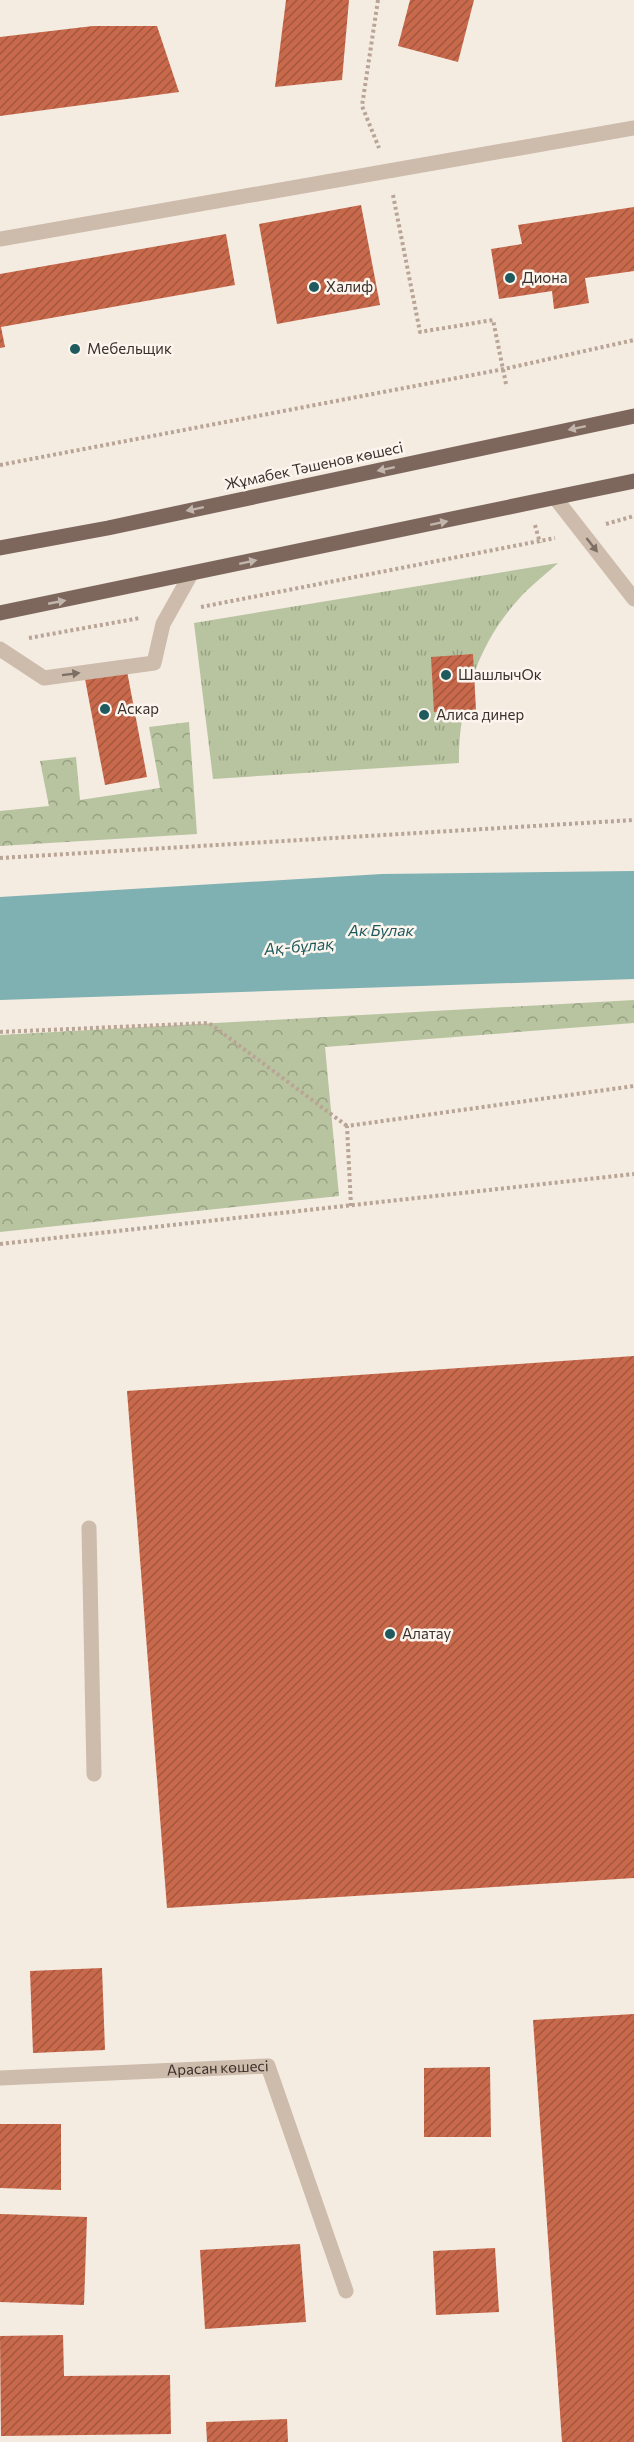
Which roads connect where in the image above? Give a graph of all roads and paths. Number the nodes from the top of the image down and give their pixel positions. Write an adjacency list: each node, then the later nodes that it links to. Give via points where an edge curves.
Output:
1 (378, 0): 3 (path, via 362,106)
2 (634, 128): 3 (street)
3 (388, 169): 4 (street); 6 (path, via 420,332 493,320)
4 (0, 238)
5 (634, 340): 6 (path)
6 (504, 369): 7 (path); 9 (path)
7 (507, 384)
8 (634, 416): 14 (main road, Жұмабек Тәшенов көшесі, one-way to 14)
9 (0, 465)
10 (634, 481): 11 (main road)
11 (555, 499): 13 (street); 15 (main road, one-way to 11)
12 (634, 516): 13 (path)
13 (580, 531): 16 (street, one-way to 16); 18 (path, via 540,543)
14 (0, 548)
15 (191, 574): 17 (main road, one-way to 15); 18 (street)
16 (634, 599)
17 (0, 612)
18 (170, 613): 19 (path); 20 (street, one-way to 18, via 44,678 154,663 163,624)
19 (23, 639)
20 (0, 649)
21 (634, 820): 22 (path)
22 (0, 858)
23 (0, 1032): 25 (path, via 209,1023)
24 (634, 1086): 25 (path)
25 (347, 1126): 27 (path)
26 (634, 1174): 27 (path)
27 (351, 1206): 28 (path)
28 (0, 1244)
29 (89, 1528): 30 (street)
30 (94, 1774)
31 (0, 2078): 32 (street, Арасан көшесі, via 268,2066)
32 (346, 2291)

